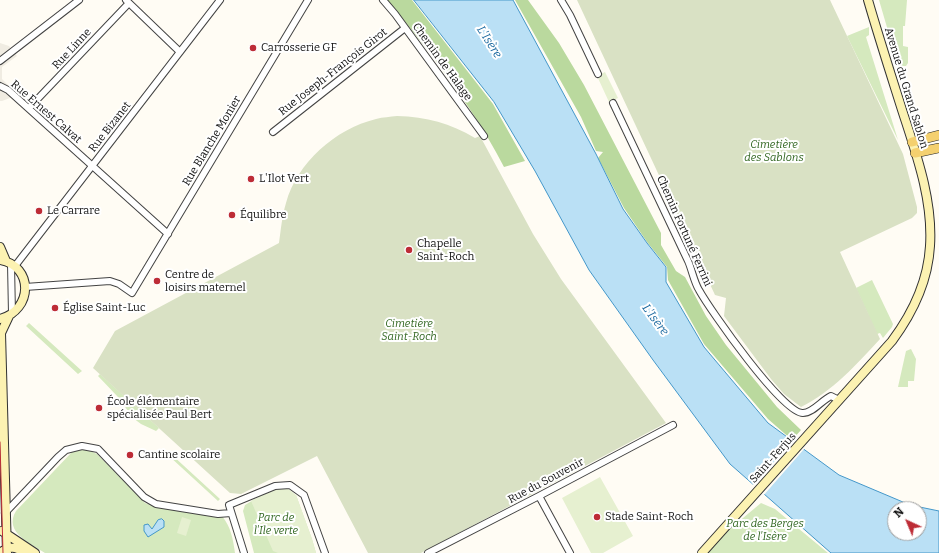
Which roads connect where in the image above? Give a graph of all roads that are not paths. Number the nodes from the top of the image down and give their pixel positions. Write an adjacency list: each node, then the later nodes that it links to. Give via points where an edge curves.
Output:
1 (80, 0): 10 (street)
2 (220, 0): 9 (street, Rue Bizanet)
3 (308, 0): 22 (street, Rue Blanche Monier)
4 (383, 0): 8 (street, Chemin de Halage)
5 (561, 0): 11 (street)
6 (868, 0): 18 (street, Avenue du Grand Sablon)
7 (128, 1): 9 (street); 14 (street, Rue Linne)
8 (406, 28): 15 (street, Rue Joseph-François Girot); 16 (street, Chemin de Halage)
9 (180, 52): 21 (street, Rue Bizanet)
10 (0, 61)
11 (598, 74)
12 (0, 86): 14 (street, Rue Ernest Calvat)
13 (613, 103): 28 (street, Chemin Fortuné Ferrini, via 688,261 697,288 733,340 764,380 797,412 810,411 831,396)
14 (29, 108): 21 (street, Rue Ernest Calvat)
15 (273, 132)
16 (484, 136)
17 (939, 136): 18 (main road)
18 (912, 142): 20 (street, Avenue du Grand Sablon)
19 (939, 148): 20 (main road)
20 (915, 153): 28 (street, Avenue du Grand Sablon, via 928,200 931,235 923,281 900,330)
21 (92, 166): 22 (street, Rue Ernest Calvat); 24 (street, Rue Bizanet)
22 (168, 234): 25 (street, Rue Blanche Monier, via 132,293 110,281)
23 (0, 247): 24 (street)
24 (8, 263): 25 (street, via 22,276); 26 (street)
25 (25, 288): 26 (street, via 22,302)
26 (11, 315): 27 (street); 32 (street, via 1,333)
27 (0, 319)
28 (839, 400): 29 (street, Avenue du Grand Sablon)
29 (828, 412): 43 (street, Saint-Ferjus)
30 (673, 425): 31 (street, Rue du Souvenir)
31 (539, 496): 41 (street, Rue du Souvenir); 42 (street)
32 (5, 513): 33 (street, via 58,456 66,450 82,446 98,449 144,497 156,504 218,514); 34 (street)
33 (231, 513): 39 (street); 40 (street, via 230,504 275,486 290,485 304,495)
34 (3, 532): 35 (street); 38 (street)
35 (3, 549): 36 (street); 37 (street, via 17,548)
36 (14, 553)
37 (26, 553)
38 (35, 553)
39 (244, 553)
40 (325, 553)
41 (428, 553)
42 (570, 553)
43 (702, 553)

